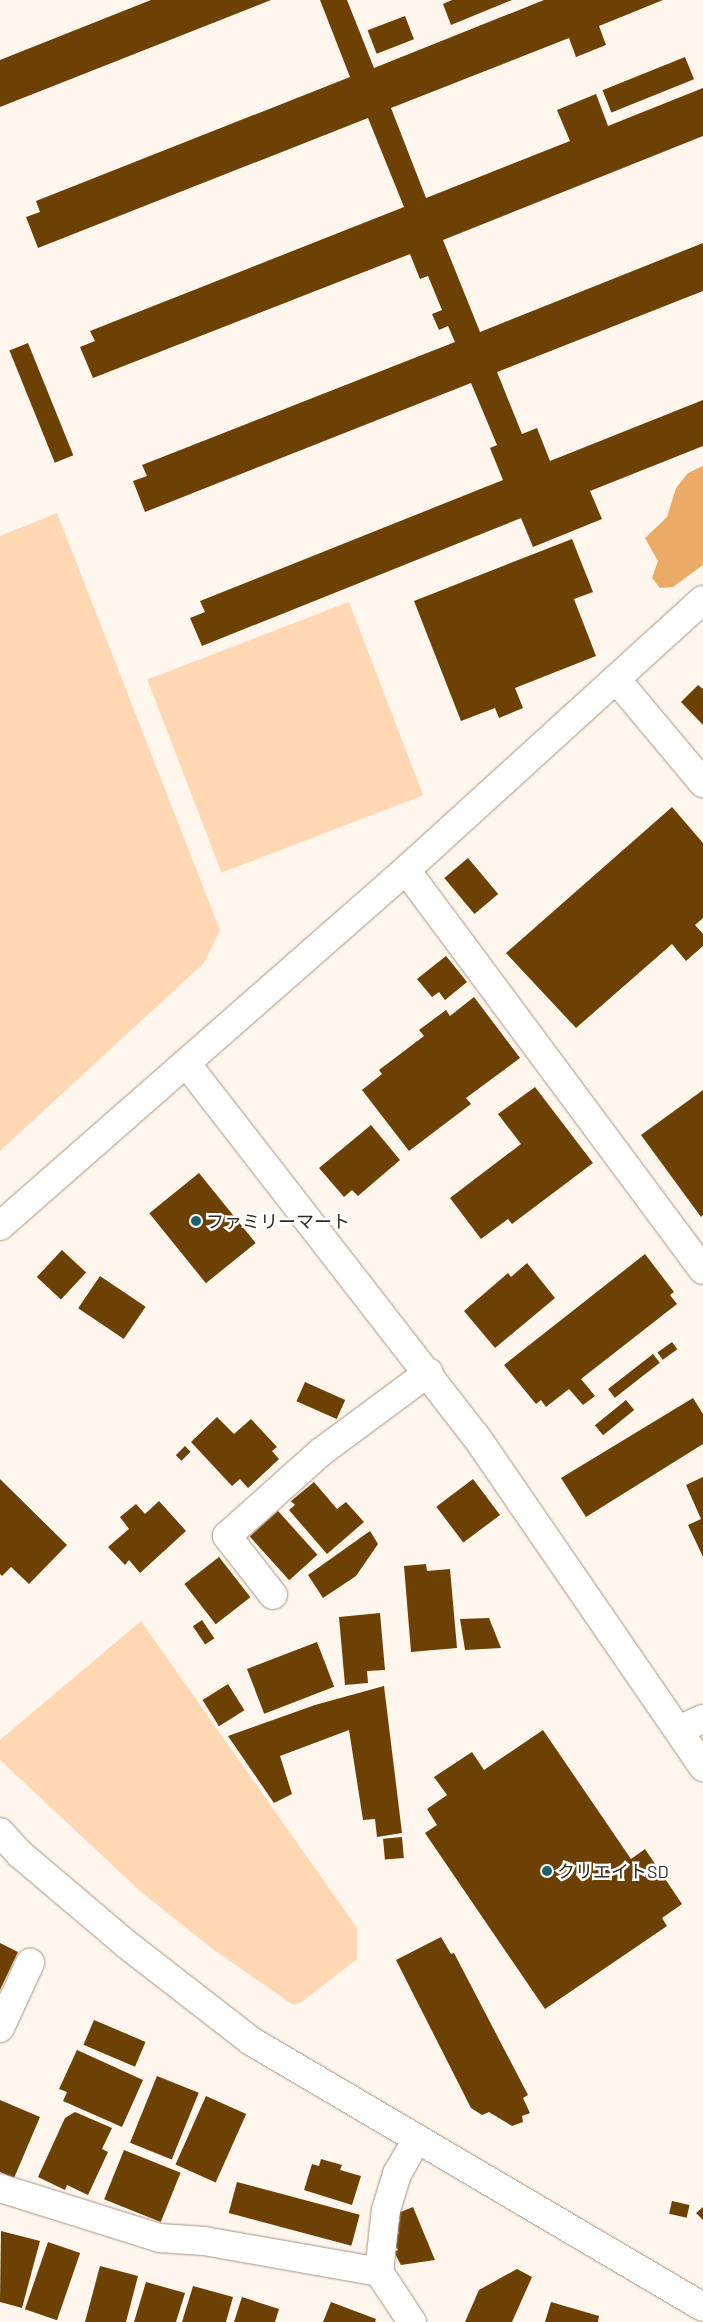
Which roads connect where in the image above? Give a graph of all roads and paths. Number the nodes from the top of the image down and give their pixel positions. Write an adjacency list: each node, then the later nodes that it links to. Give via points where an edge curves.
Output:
1 (703, 600): 2 (street)
2 (616, 679): 3 (street); 4 (street)
3 (703, 783)
4 (406, 870): 5 (street); 7 (street)
5 (186, 1063): 6 (street); 8 (street)
6 (0, 1226)
7 (703, 1270)
8 (429, 1372): 9 (street, via 321,1452 226,1536); 10 (street)
9 (274, 1595)
10 (691, 1724): 11 (street)
11 (703, 1767)
12 (0, 1832): 15 (street, via 20,1854 126,1944 251,2040)
13 (30, 1963): 14 (street)
14 (0, 2028)
15 (417, 2139): 17 (street, via 397,2174 386,2210); 18 (street)
16 (0, 2188): 17 (street, via 160,2238 204,2241)
17 (379, 2272): 19 (street)
18 (703, 2307)
19 (412, 2322)

